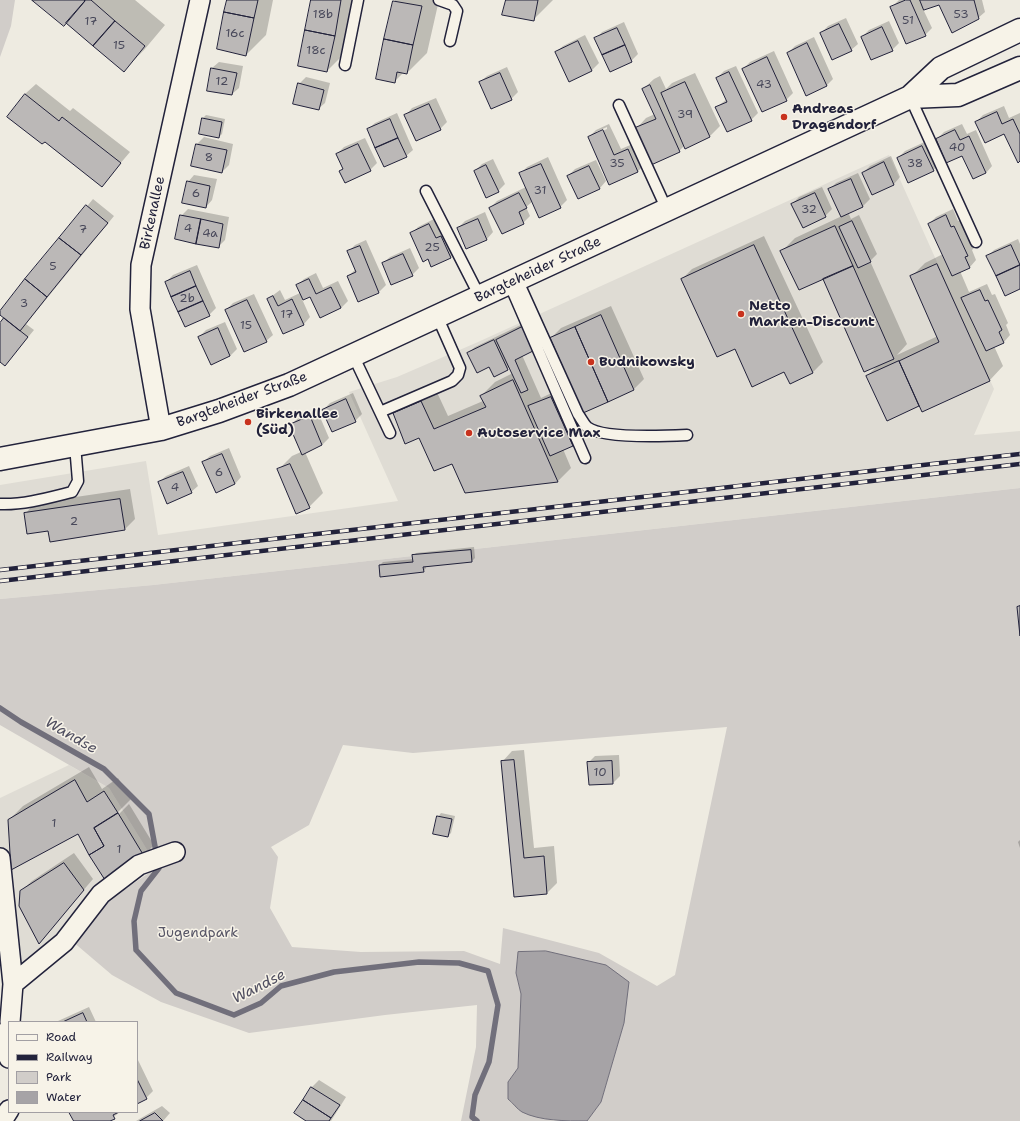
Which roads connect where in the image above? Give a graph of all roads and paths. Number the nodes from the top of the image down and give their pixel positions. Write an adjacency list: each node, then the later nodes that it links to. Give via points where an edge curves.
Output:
1 (200, 0): 18 (street, Birkenallee, via 141,265 140,309)
2 (358, 0): 6 (lane)
3 (439, 0): 5 (lane, via 453,5 457,11)
4 (1020, 30): 8 (main road, Bargteheider Straße, via 942,68)
5 (450, 40)
6 (345, 65)
7 (1020, 68): 8 (main road, Bargteheider Straße, via 958,95)
8 (910, 97): 11 (main road, Bargteheider Straße); 12 (lane)
9 (619, 105): 11 (lane)
10 (426, 190): 14 (lane)
11 (667, 210): 13 (main road, Bargteheider Straße)
12 (976, 242)
13 (513, 281): 14 (main road, Bargteheider Straße); 20 (lane, via 578,414 587,427 603,433); 22 (lane)
14 (480, 296): 15 (main road, Bargteheider Straße)
15 (437, 316): 16 (main road, Bargteheider Straße); 17 (lane, via 460,368 458,375 452,381)
16 (353, 355): 17 (lane); 18 (main road, Bargteheider Straße, via 289,385)
17 (380, 412): 19 (lane)
18 (161, 429): 21 (main road, Bargteheider Straße)
19 (390, 433)
20 (687, 435)
21 (75, 445): 23 (main road, Bargteheider Straße); 24 (lane, via 78,482 72,492 16,504)
22 (585, 458)
23 (0, 459)
24 (0, 504)
25 (175, 852): 27 (street, via 139,865 101,894 64,942)
26 (0, 858): 27 (street)
27 (13, 984): 28 (street)
28 (10, 1021)
29 (8, 1039): 30 (street)
30 (8, 1054)
31 (8, 1112): 32 (street)
32 (2, 1121)

